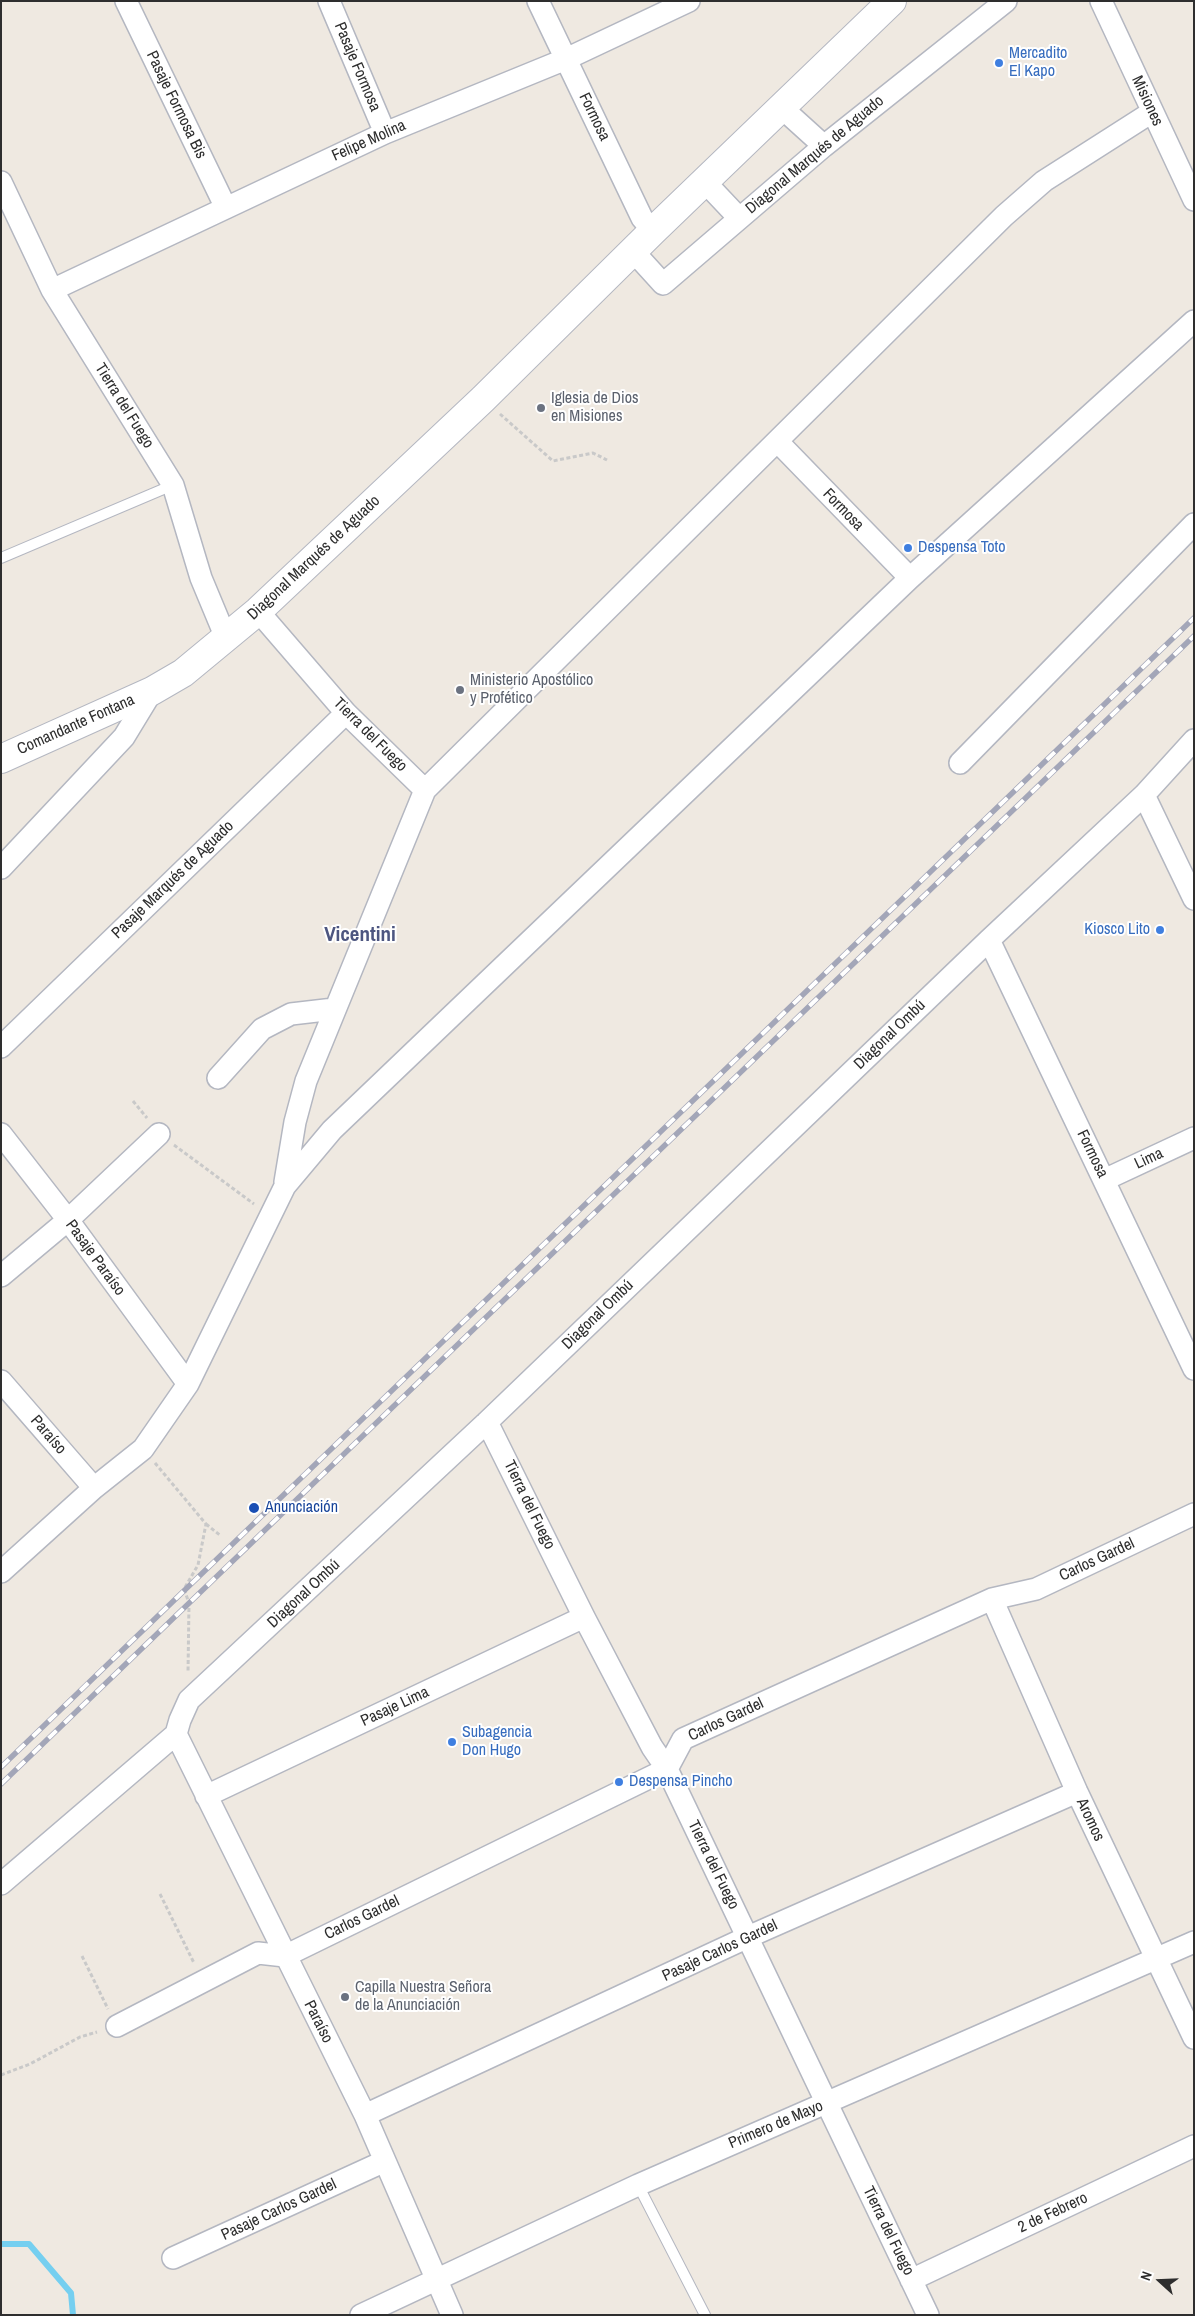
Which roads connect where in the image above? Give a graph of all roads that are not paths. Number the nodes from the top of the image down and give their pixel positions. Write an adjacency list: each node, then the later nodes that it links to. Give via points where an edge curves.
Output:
1 (126, 1): 16 (street, Pasaje Formosa Bis)
2 (329, 1): 11 (street, Pasaje Formosa)
3 (538, 1): 8 (street, Formosa)
4 (689, 1): 8 (street, Felipe Molina)
5 (892, 1): 9 (street, Diagonal Marqués de Aguado)
6 (1006, 1): 12 (street, Diagonal Marqués de Aguado)
7 (1101, 1): 10 (street, Misiones)
8 (566, 59): 11 (street, Felipe Molina); 18 (street, Formosa, via 642,218)
9 (782, 108): 12 (street); 14 (street, Diagonal Marqués de Aguado)
10 (1152, 112): 15 (street, Misiones); 22 (street, via 1044,181 1004,216)
11 (384, 133): 16 (street, Felipe Molina)
12 (824, 146): 17 (street, Diagonal Marqués de Aguado)
13 (1, 182): 20 (street, Tierra del Fuego)
14 (706, 182): 17 (street); 18 (street, Diagonal Marqués de Aguado)
15 (1194, 200)
16 (226, 208): 20 (street, Felipe Molina)
17 (739, 218): 19 (street, Diagonal Marqués de Aguado, via 663,284)
18 (653, 231): 19 (street, Diagonal Marqués de Aguado)
19 (633, 251): 27 (street, Diagonal Marqués de Aguado, via 483,399)
20 (52, 290): 23 (street, Tierra del Fuego)
21 (1194, 321): 26 (street)
22 (777, 441): 26 (street, Formosa); 34 (street)
23 (173, 485): 25 (lane); 28 (street, Tierra del Fuego, via 201,578)
24 (1194, 524): 33 (street)
25 (1, 558)
26 (910, 578): 46 (street, via 332,1130)
27 (258, 611): 28 (street, Diagonal Marqués de Aguado); 30 (street, Tierra del Fuego)
28 (226, 638): 29 (street, Diagonal Marqués de Aguado, via 183,674)
29 (152, 691): 32 (street, Comandante Fontana); 36 (street, Diagonal Marqués de Aguado, via 124,737)
30 (346, 713): 34 (street, Tierra del Fuego); 40 (street, Pasaje Marqués de Aguado)
31 (1194, 740): 35 (street, Diagonal Ombú)
32 (1, 759)
33 (960, 763)
34 (425, 790): 39 (street)
35 (1144, 794): 37 (street); 38 (street, Diagonal Ombú)
36 (1, 868)
37 (1194, 899)
38 (989, 940): 45 (street, Formosa); 52 (street, Diagonal Ombú)
39 (334, 1009): 41 (street, via 291,1014 262,1029); 46 (street, via 306,1081 295,1122)
40 (1, 1047)
41 (218, 1078)
42 (1, 1134): 47 (street, Pasaje Paraíso)
43 (159, 1134): 47 (street)
44 (1194, 1138): 45 (street, Lima)
45 (1104, 1180): 49 (street, Formosa)
46 (285, 1186): 51 (street)
47 (68, 1220): 48 (street); 51 (street, Pasaje Paraíso)
48 (1, 1276)
49 (1194, 1369)
50 (1, 1381): 53 (street, Paraíso)
51 (188, 1384): 53 (street, via 144,1449)
52 (488, 1422): 57 (street, Tierra del Fuego); 58 (street, Diagonal Ombú, via 189,1700)
53 (94, 1488): 55 (street)
54 (1194, 1514): 56 (street, Carlos Gardel, via 1036,1588)
55 (1, 1572)
56 (992, 1599): 59 (street, Carlos Gardel, via 683,1739); 60 (street, Aromos)
57 (584, 1617): 59 (street, Tierra del Fuego, via 652,1747); 61 (street, Pasaje Lima)
58 (176, 1734): 61 (street, Paraíso); 62 (street, Diagonal Ombú)
59 (667, 1769): 63 (street, Tierra del Fuego); 65 (street, Carlos Gardel)
60 (1077, 1792): 63 (street, Pasaje Carlos Gardel); 66 (street, Aromos)
61 (206, 1796): 65 (street, Paraíso)
62 (1, 1884)
63 (748, 1938): 69 (street, Tierra del Fuego); 70 (street, Pasaje Carlos Gardel)
64 (1194, 1942): 66 (street, Primero de Mayo)
65 (284, 1956): 67 (street, via 258,1953); 70 (street, Paraíso)
66 (1156, 1960): 68 (street, Aromos); 69 (street, Primero de Mayo)
67 (117, 2026)
68 (1194, 2038)
69 (826, 2104): 73 (street, Primero de Mayo); 76 (street, Tierra del Fuego)
70 (365, 2115): 72 (street, Paraíso)
71 (1194, 2146): 76 (street, 2 de Febrero)
72 (385, 2161): 74 (street, Pasaje Carlos Gardel); 75 (street, Paraíso)
73 (638, 2185): 75 (street, Primero de Mayo); 79 (lane)
74 (173, 2258)
75 (436, 2280): 77 (street, Primero de Mayo); 78 (street, Paraíso)
76 (911, 2280): 80 (street, Tierra del Fuego)
77 (361, 2315)
78 (452, 2315)
79 (705, 2315)
80 (928, 2315)

